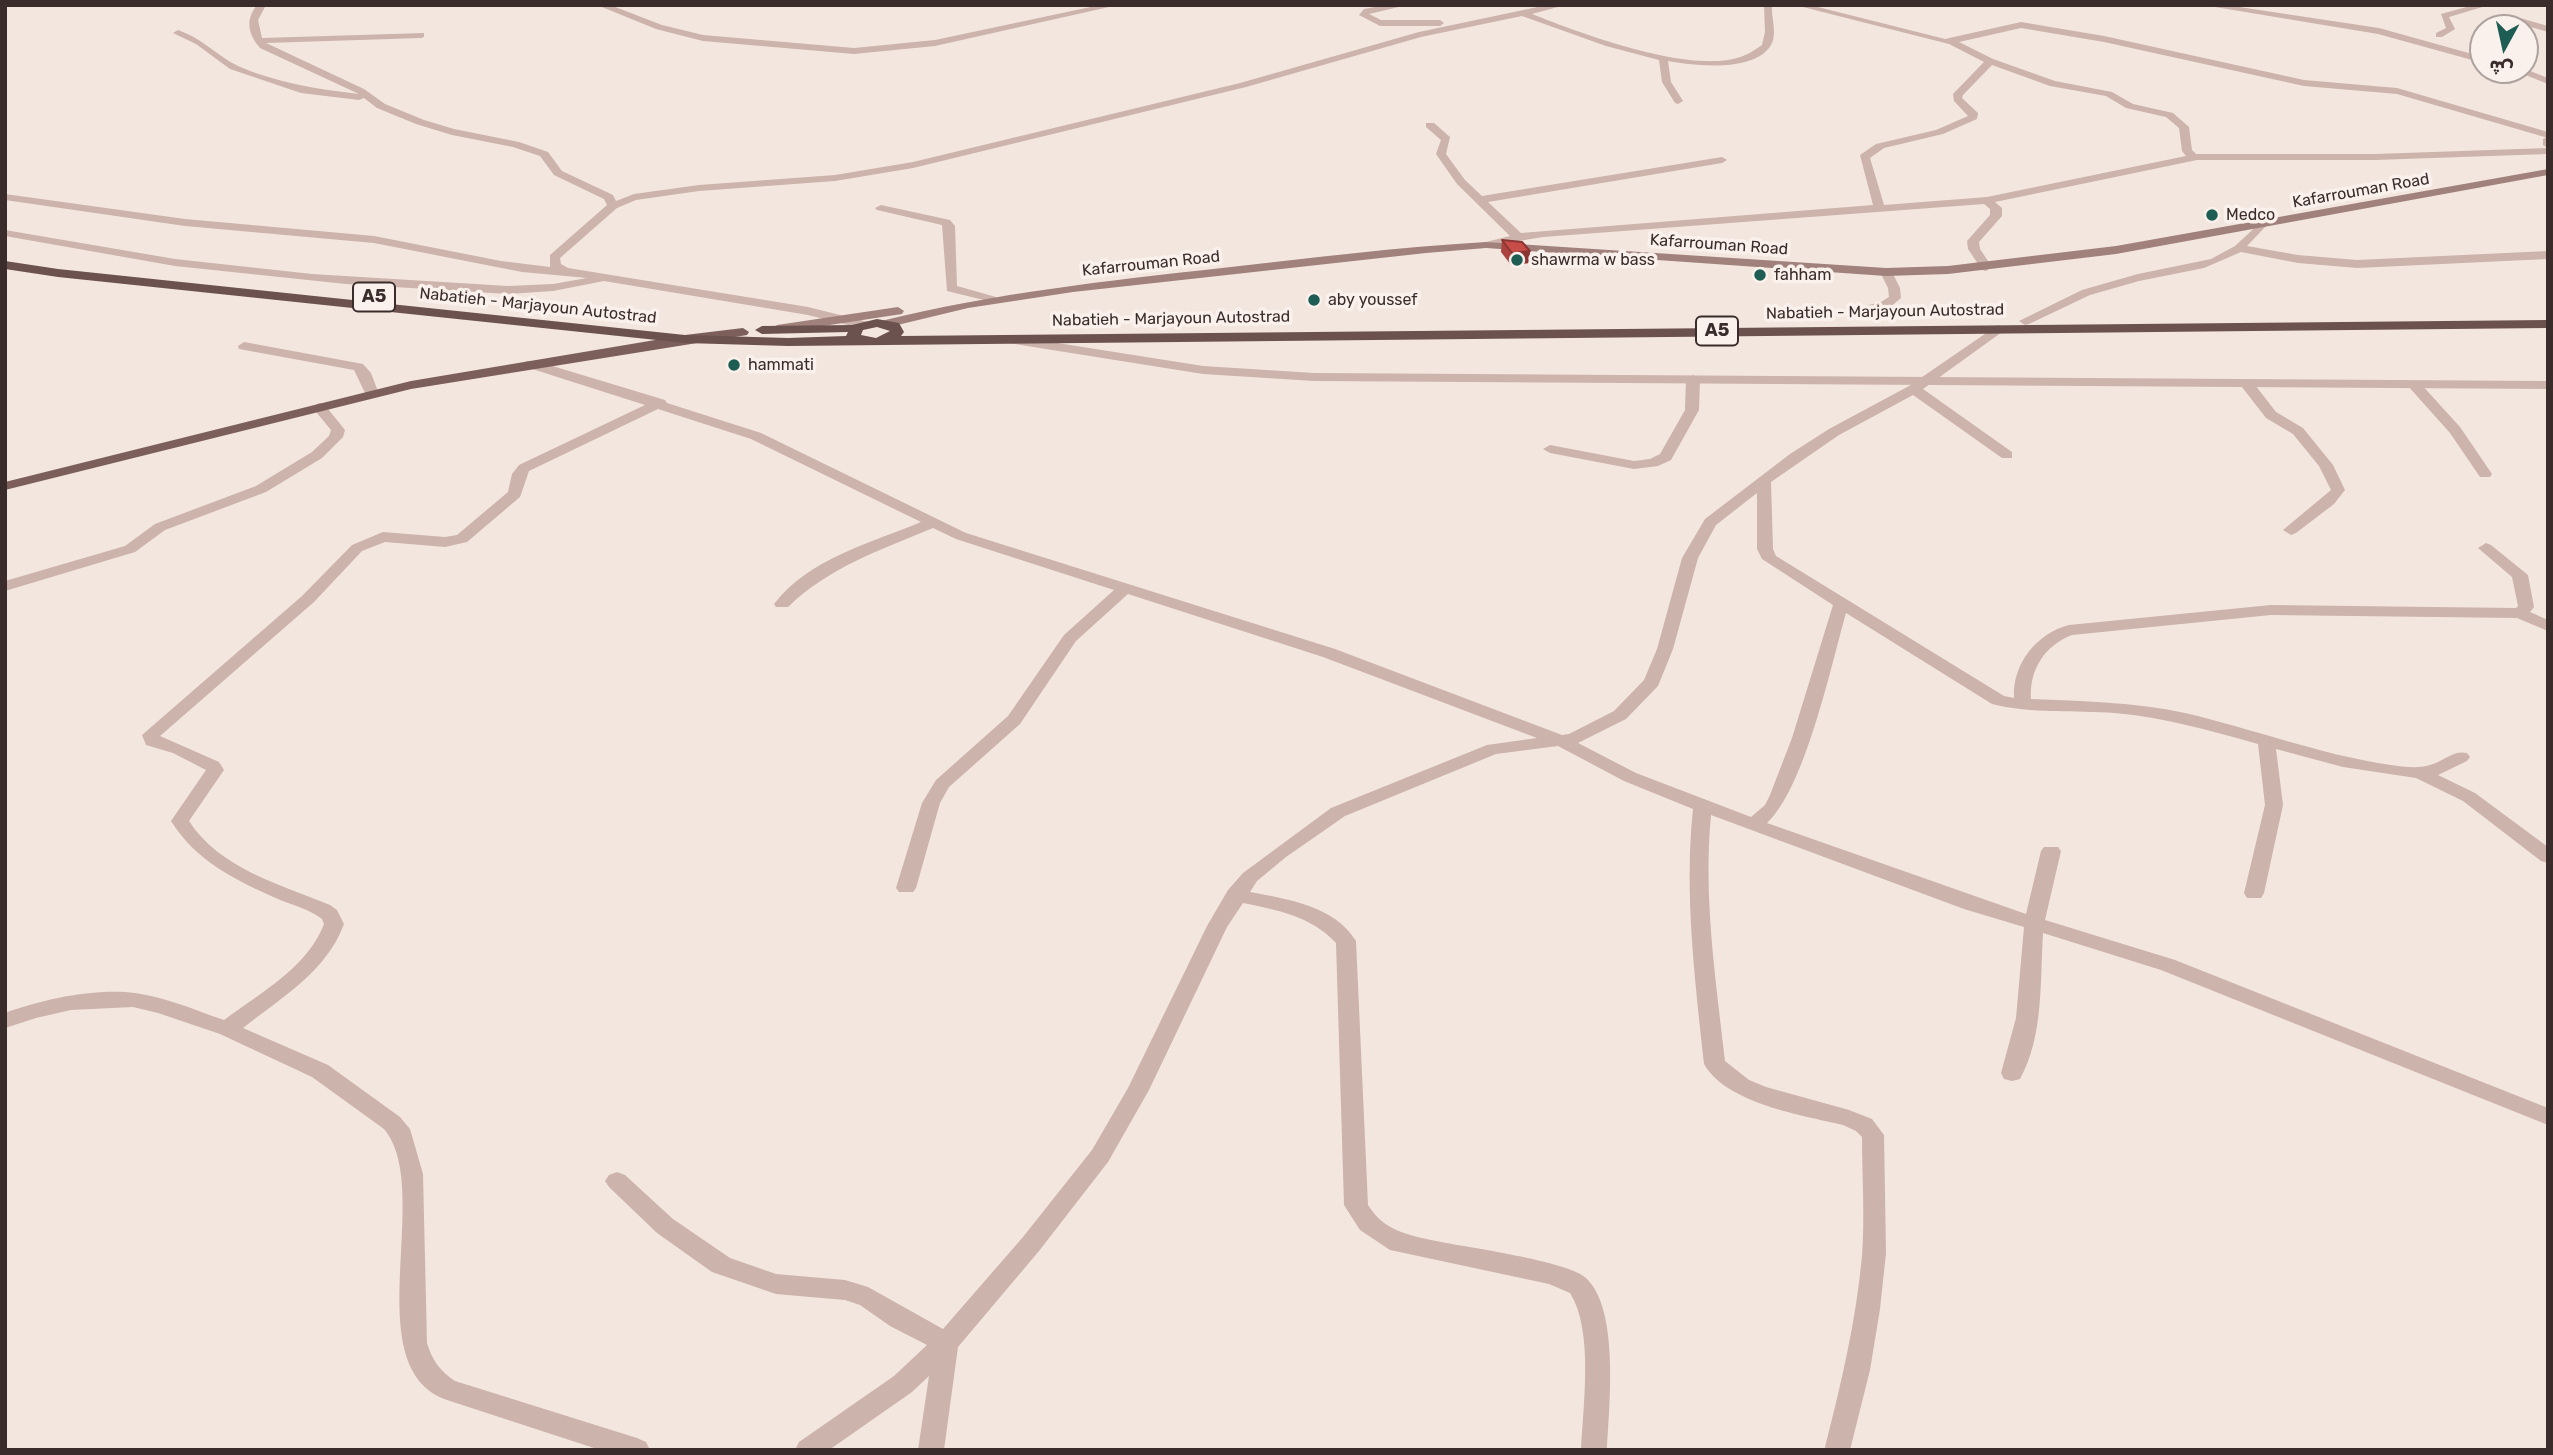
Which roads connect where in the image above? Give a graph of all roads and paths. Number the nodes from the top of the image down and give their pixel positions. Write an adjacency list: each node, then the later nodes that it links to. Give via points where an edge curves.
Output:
1 (262, 5): 17 (street, via 253,24)
2 (601, 5): 3 (street, via 703,38 854,51 935,43)
3 (1114, 5)
4 (1403, 5): 11 (street, via 1363,15 1380,23)
5 (1561, 5): 10 (street)
6 (1768, 5): 20 (street, via 1769,41 1764,48 1722,62)
7 (1799, 5): 18 (street)
8 (2207, 5): 16 (street, via 2312,16)
9 (2485, 5): 13 (street, via 2444,16 2451,29)
10 (1522, 13): 11 (street); 20 (street)
11 (1468, 24): 34 (street, via 1243,85 913,165 835,178 658,193)
12 (178, 33): 22 (street, via 233,67 289,86)
13 (2439, 34): 15 (street); 16 (street)
14 (421, 35): 17 (street)
15 (2462, 36)
16 (2401, 37): 19 (street)
17 (258, 41): 22 (street)
18 (1952, 42): 21 (street); 25 (street, via 2011,26 2029,27 2304,83 2398,91)
19 (2469, 56)
20 (1664, 59): 23 (street, via 1665,82)
21 (1990, 61): 28 (street, via 2053,84 2109,94 2130,106 2169,115 2183,127); 36 (street, via 1958,94 1957,99 1973,117 1939,132 1880,146 1864,158)
22 (373, 100): 34 (street, via 440,129 544,154 558,173 609,197)
23 (1678, 101)
24 (1430, 125): 32 (street, via 1446,139 1441,154)
25 (2548, 137): 26 (street)
26 (2548, 145)
27 (2548, 151): 28 (street)
28 (2193, 157): 33 (street)
29 (1722, 160): 32 (street)
30 (2548, 172): 37 (main road, Kafarrouman Road)
31 (5, 197): 46 (street, via 195,223 398,243 510,268)
32 (1480, 200): 39 (street)
33 (1987, 200): 36 (street); 45 (street, via 1996,208 1996,216 1973,241)
34 (613, 206): 46 (street, via 554,257 555,266)
35 (881, 208): 51 (street, via 946,222 951,288)
36 (1879, 208): 39 (street)
37 (2262, 224): 41 (street); 45 (main road, Kafarrouman Road)
38 (5, 233): 49 (street, via 144,258)
39 (1518, 237): 40 (street)
40 (1486, 245): 47 (main road, Kafarrouman Road); 51 (main road, Kafarrouman Road)
41 (2239, 248): 43 (street, via 2348,264); 55 (street, via 2192,268 2134,278 2065,300)
42 (5, 254): 50 (highway, Nabatieh - Marjayoun Autostrad / A5)
43 (2548, 255)
44 (5, 265): 61 (highway, Nabatieh - Marjayoun Autostrad / A5)
45 (1986, 267): 47 (main road, Kafarrouman Road)
46 (565, 271): 48 (street)
47 (1886, 272): 53 (street, via 1895,298)
48 (603, 278): 49 (street, via 536,291); 58 (street, via 808,311)
49 (366, 282): 50 (street)
50 (348, 294): 60 (highway, Nabatieh - Marjayoun Autostrad / A5)
51 (992, 300): 52 (main road, Kafarrouman Road)
52 (968, 304): 57 (main road, Kafarrouman Road); 58 (main road)
53 (1861, 311)
54 (2548, 314): 55 (highway, Nabatieh - Marjayoun Autostrad / A5)
55 (2025, 321): 57 (highway, Nabatieh - Marjayoun Autostrad / A5, via 1055,330)
56 (2548, 324): 59 (highway, Nabatieh - Marjayoun Autostrad / A5)
57 (890, 325): 58 (highway, A5); 63 (highway, via 895,335)
58 (857, 328): 60 (highway, Nabatieh - Marjayoun Autostrad / A5); 61 (highway, Nabatieh - Marjayoun Autostrad / A5, via 788,342); 63 (highway, A5)
59 (1998, 328): 62 (highway, Nabatieh - Marjayoun Autostrad / A5); 68 (street)
60 (743, 332): 61 (main road)
61 (685, 339): 65 (main road)
62 (1003, 339): 63 (highway, Nabatieh - Marjayoun Autostrad / A5); 66 (street, via 1233,373)
63 (886, 340)
64 (244, 346): 71 (street, via 358,367)
65 (531, 364): 71 (main road); 72 (street)
66 (1693, 379): 68 (street); 74 (street, via 1692,410 1666,457 1633,465)
67 (2247, 384): 68 (street); 70 (street); 80 (street, via 2271,415 2298,431 2326,465 2338,490)
68 (1918, 385): 75 (street); 77 (street, via 1834,432)
69 (2548, 385): 70 (street)
70 (2415, 386): 76 (street, via 2455,430)
71 (372, 394): 73 (main road)
72 (660, 403): 79 (street, via 786,449); 102 (street, via 524,468 515,494 462,540 383,537 357,548 308,599 151,734 152,741 179,749 215,770 180,821 189,836 210,856 323,911 334,924 327,943 314,958)
73 (319, 407): 78 (main road); 82 (street, via 338,430 336,437 297,469 261,489 160,527 130,549)
74 (1550, 449)
75 (2007, 455)
76 (2484, 474)
77 (1765, 480): 85 (street, via 1765,549 1770,559); 89 (street, via 1710,522 1695,544 1652,682 1620,715)
78 (5, 486)
79 (931, 523): 83 (street, via 982,544); 84 (street, via 817,574)
80 (2291, 530)
81 (2486, 548): 86 (street, via 2519,575 2526,607)
82 (5, 586)
83 (1125, 588): 89 (street, via 1329,653); 97 (street, via 1070,638 1014,720 942,784 931,803)
84 (782, 604)
85 (1841, 604): 88 (street, via 1989,696); 94 (street, via 1779,795)
86 (2520, 613): 87 (street); 88 (street, via 2271,610 2069,630 2045,640 2037,651 2024,679)
87 (2548, 626)
88 (2023, 703): 90 (street, via 2169,716)
89 (1561, 741): 93 (street, via 1630,777); 99 (street, via 1493,749 1338,811 1279,853)
90 (2266, 741): 92 (street, via 2343,762); 98 (street, via 2274,806)
91 (2461, 757): 92 (street)
92 (2420, 773): 96 (street, via 2469,797)
93 (1703, 806): 94 (street); 107 (street, via 1699,842 1704,965 1716,1064 1726,1077 1745,1088 1856,1121 1873,1135 1874,1253 1868,1309)
94 (1753, 825): 100 (street, via 1945,895)
95 (2051, 850): 100 (street)
96 (2548, 857)
97 (906, 888)
98 (2253, 892)
99 (1235, 895): 106 (street, via 1100,1156); 111 (street, via 1291,907 1336,929 1346,942 1356,1205 1363,1219 1398,1243 1558,1276 1579,1286 1593,1316)
100 (2034, 922): 103 (street, via 2027,1019); 104 (street, via 2206,979)
101 (5, 1021): 102 (street, via 71,1003 133,1000)
102 (227, 1030): 108 (street, via 320,1071 402,1135 412,1174 414,1343 421,1364 435,1381 464,1395)
103 (2012, 1073)
104 (2548, 1117)
105 (617, 1181): 106 (street, via 665,1226 722,1265 776,1284 845,1290 868,1297)
106 (946, 1343): 109 (street, via 886,1398); 110 (street)
107 (1838, 1447)
108 (637, 1450)
109 (807, 1450)
110 (931, 1450)
111 (1594, 1450)

